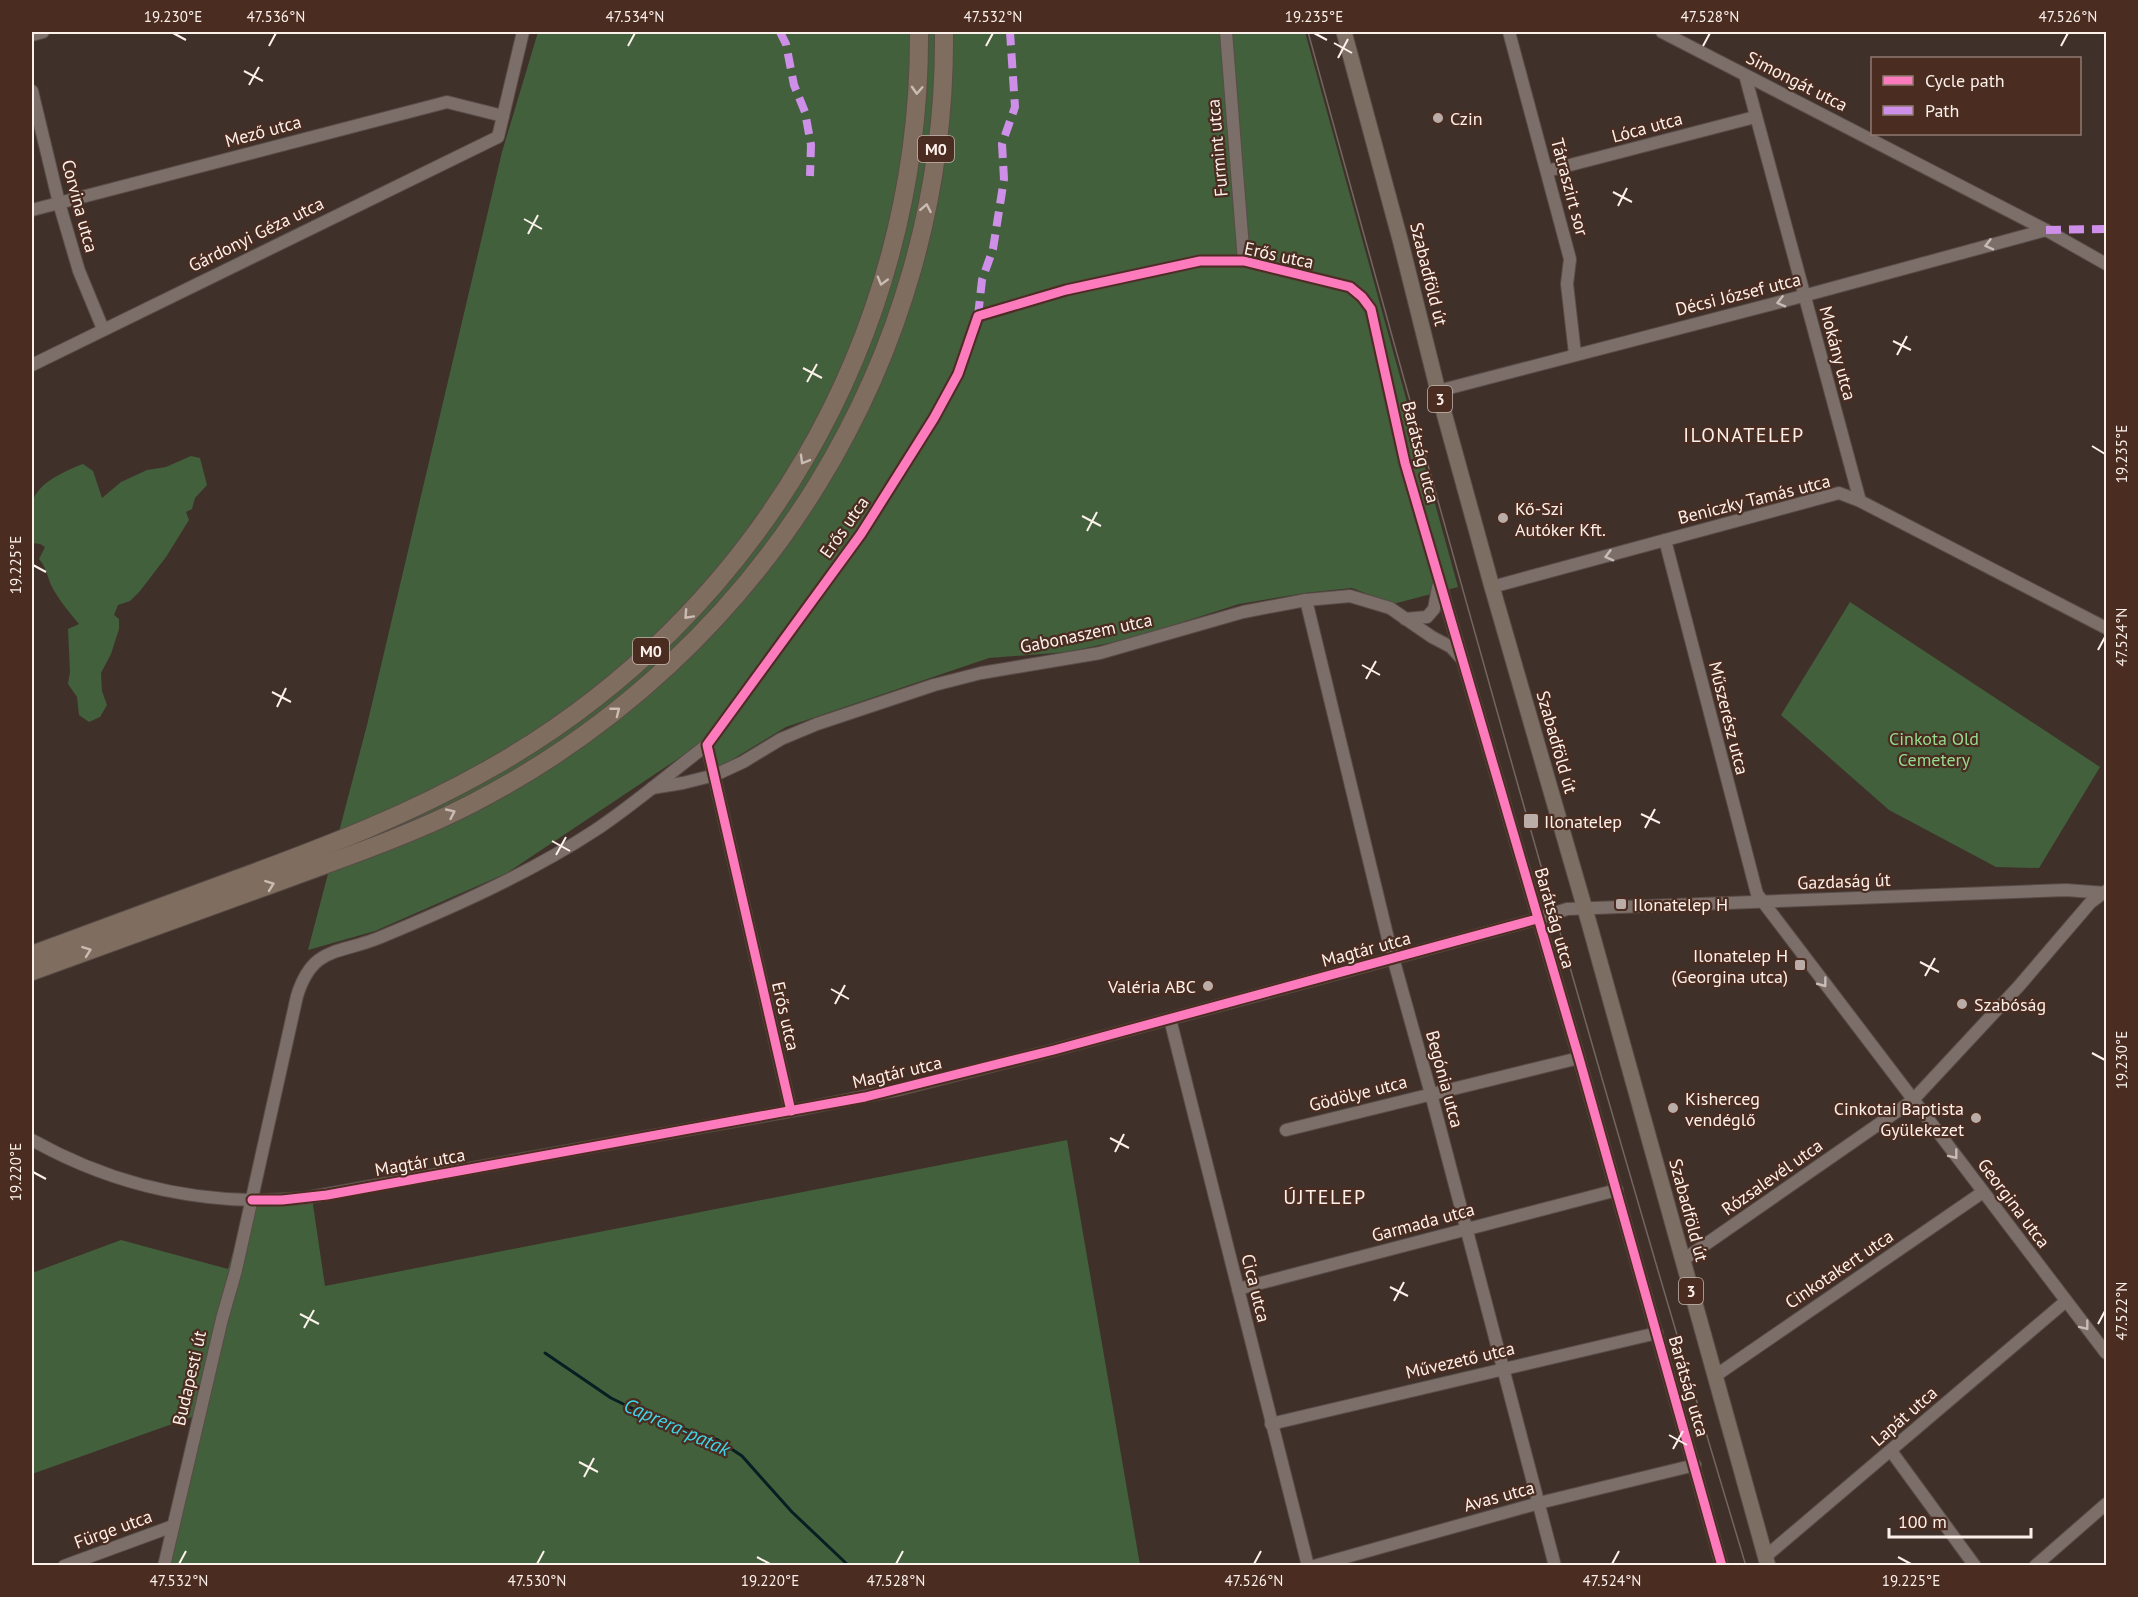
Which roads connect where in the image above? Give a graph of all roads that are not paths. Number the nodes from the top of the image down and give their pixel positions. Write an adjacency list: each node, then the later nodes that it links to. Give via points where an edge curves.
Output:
1 (43, 32): 9 (street)
2 (523, 32): 12 (street)
3 (919, 32): 41 (highway, M0, one-way to 41, via 916,112 906,185 894,243 867,328 835,403 796,474 766,521 687,616 626,674 577,712 513,755 446,792 301,856)
4 (944, 32): 43 (highway, M0, one-way to 4, via 361,852 471,804 534,769 590,731 645,688 698,637 791,524 838,450 884,356 913,266 932,179 941,112)
5 (1226, 32): 18 (street, Furmint utca)
6 (1344, 32): 25 (main road, Szabadföld út / 3)
7 (1509, 32): 14 (street, Tátraszirt sor)
8 (1662, 32): 10 (street, Simongát utca)
9 (32, 35)
10 (1745, 75): 13 (street, Mokány utca); 17 (street, Simongát utca)
11 (32, 91): 15 (street, Corvina utca)
12 (503, 116): 15 (street, Mező utca, via 447,102); 22 (street, Gárdonyi Géza utca, via 498,137)
13 (1755, 117): 14 (street, Lóca utca); 21 (street, Mokány utca)
14 (1547, 171): 23 (street, Tátraszirt sor, via 1570,259 1567,284)
15 (59, 203): 16 (street, Mező utca); 22 (street, Corvina utca, via 79,271)
16 (32, 210)
17 (2046, 230): 19 (street, Simongát utca); 21 (street, Décsi József utca, one-way to 21)
18 (1244, 261): 20 (street, Erős utca); 34 (street, Erős utca, via 1200,261 1066,290 978,316 958,374 861,534)
19 (2106, 264)
20 (1350, 287): 28 (street, Barátság utca, via 1371,309 1405,463)
21 (1803, 296): 23 (street, Décsi József utca, one-way to 23); 26 (street, Mokány utca)
22 (102, 329): 24 (street, Gárdonyi Géza utca)
23 (1575, 354): 25 (street, Décsi József utca)
24 (32, 365)
25 (1438, 391): 29 (main road, Szabadföld út / 3)
26 (1860, 501): 27 (street, Beniczky Tamás utca, via 1839,493); 32 (street, Beniczky Tamás utca)
27 (1665, 540): 29 (street, Beniczky Tamás utca, one-way to 29); 38 (street, Műszerész utca, via 1755,889)
28 (1439, 579): 31 (street, via 1434,609 1427,617); 33 (street, Barátság utca)
29 (1492, 587): 39 (main road, Szabadföld út / 3)
30 (1306, 600): 31 (street, Gabonaszem utca, via 1350,596 1390,608); 35 (street, Gabonaszem utca, via 1243,612 1100,652 934,685 817,724); 42 (street, Begónia utca)
31 (1405, 619): 33 (street, Gabonaszem utca, via 1451,647)
32 (2106, 627)
33 (1463, 660): 40 (street, Barátság utca)
34 (707, 745): 35 (street, Erős utca); 36 (street, Budapesti út)
35 (715, 775): 36 (street, Gabonaszem utca); 48 (street, Erős utca)
36 (651, 788): 53 (street, Budapesti út, via 594,831 513,877 379,938 329,954 311,966 297,996)
37 (2106, 892): 38 (street, Gazdaság út, via 2066,890); 47 (street, Rózsalevél utca, via 2090,903)
38 (1763, 903): 39 (street, Gazdaság út); 47 (street, Georgina utca, one-way to 47)
39 (1584, 908): 40 (street, Magtár utca); 55 (main road, Szabadföld út / 3)
40 (1537, 919): 42 (street, Magtár utca); 45 (street, Barátság utca)
41 (32, 955)
42 (1395, 958): 44 (street, Magtár utca); 46 (street, Begónia utca)
43 (32, 971)
44 (1170, 1019): 48 (street, Magtár utca, via 897,1090); 56 (street, Cica utca)
45 (1579, 1058): 46 (street, Gödölye utca); 51 (street, Barátság utca)
46 (1431, 1094): 49 (street, Gödölye utca); 54 (street, Begónia utca)
47 (1912, 1101): 52 (street, Georgina utca, one-way to 52); 55 (street, Rózsalevél utca)
48 (791, 1111): 53 (street, Magtár utca, via 327,1195)
49 (1286, 1130)
50 (32, 1140): 53 (street, Magtár utca, via 82,1166 132,1184 189,1195)
51 (1617, 1190): 54 (street, Garmada utca); 58 (street, Barátság utca)
52 (1983, 1192): 57 (street, Georgina utca); 61 (street, Cinkotakert utca)
53 (252, 1200): 67 (street, Budapesti út)
54 (1467, 1230): 56 (street, Garmada utca); 60 (street, Begónia utca)
55 (1683, 1260): 61 (main road, Szabadföld út / 3)
56 (1238, 1289): 62 (street, Cica utca)
57 (2066, 1301): 59 (street, Georgina utca, one-way to 59); 63 (street, Lapát utca)
58 (1657, 1333): 60 (street, Művezető utca); 64 (street, Barátság utca)
59 (2106, 1353)
60 (1503, 1368): 62 (street, Művezető utca); 65 (street, Begónia utca)
61 (1715, 1376): 68 (main road, Szabadföld út / 3)
62 (1272, 1424): 72 (street, Cica utca)
63 (1891, 1451): 68 (street, Lapát utca); 69 (street)
64 (1695, 1465): 65 (street, Avas utca); 75 (street, Barátság utca)
65 (1539, 1503): 73 (street, Avas utca); 74 (street, Begónia utca)
66 (2106, 1504): 76 (street)
67 (173, 1526): 70 (street, Fürge utca); 71 (street, Budapesti út)
68 (1766, 1561)
69 (1973, 1565)
70 (64, 1566)
71 (164, 1566)
72 (1308, 1566)
73 (1314, 1566)
74 (1555, 1566)
75 (1722, 1566)
76 (2035, 1566)

